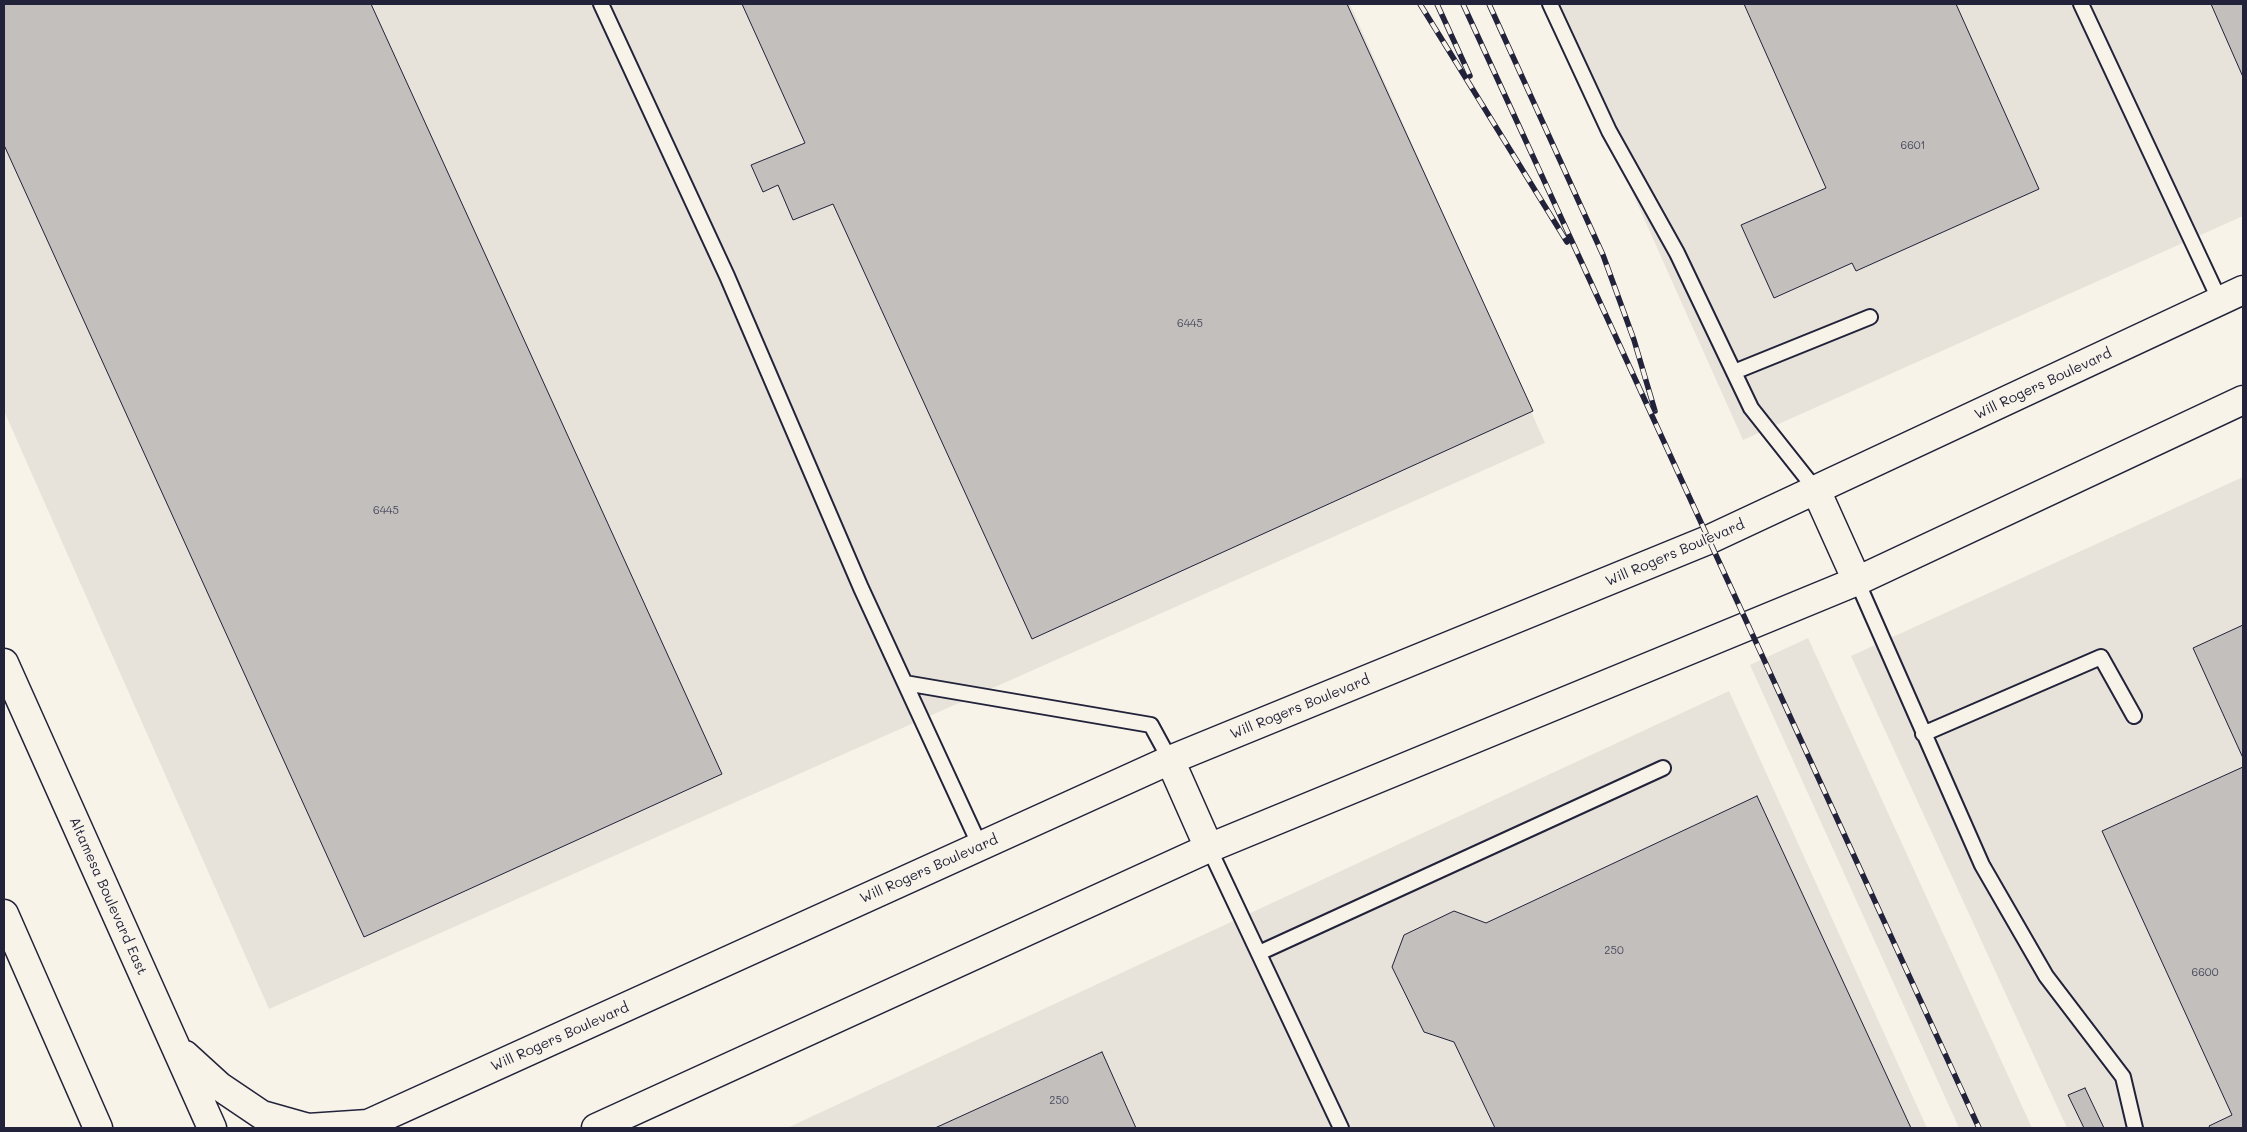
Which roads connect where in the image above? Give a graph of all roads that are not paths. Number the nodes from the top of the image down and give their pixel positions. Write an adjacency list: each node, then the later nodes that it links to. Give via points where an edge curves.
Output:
1 (600, 4): 11 (lane, via 727,276)
2 (1550, 4): 6 (lane, via 1609,131 1677,252)
3 (2081, 4): 4 (lane)
4 (2232, 296): 8 (main road, Will Rogers Boulevard)
5 (1870, 317): 6 (lane)
6 (1734, 372): 8 (lane, via 1751,408)
7 (2243, 400): 9 (main road)
8 (1816, 490): 9 (main road); 14 (main road, Will Rogers Boulevard, via 1708,540)
9 (1857, 581): 13 (lane); 17 (main road)
10 (4, 663): 20 (main road, Altamesa Boulevard East)
11 (905, 683): 14 (lane, via 1151,724); 16 (lane)
12 (2134, 716): 13 (lane, via 2101,657)
13 (1923, 734): 26 (lane, via 1982,865 2046,976 2124,1077)
14 (1170, 760): 16 (main road, Will Rogers Boulevard); 17 (main road)
15 (1663, 768): 19 (lane)
16 (980, 846): 21 (main road, Will Rogers Boulevard)
17 (1209, 848): 19 (lane); 24 (main road)
18 (4, 914): 22 (main road)
19 (1259, 953): 25 (lane)
20 (176, 1046): 21 (main road, via 218,1086 262,1116 308,1128); 23 (main road, Altamesa Boulevard East)
21 (363, 1126)
22 (98, 1128)
23 (212, 1128)
24 (596, 1128)
25 (1341, 1128)
26 (2135, 1128)

